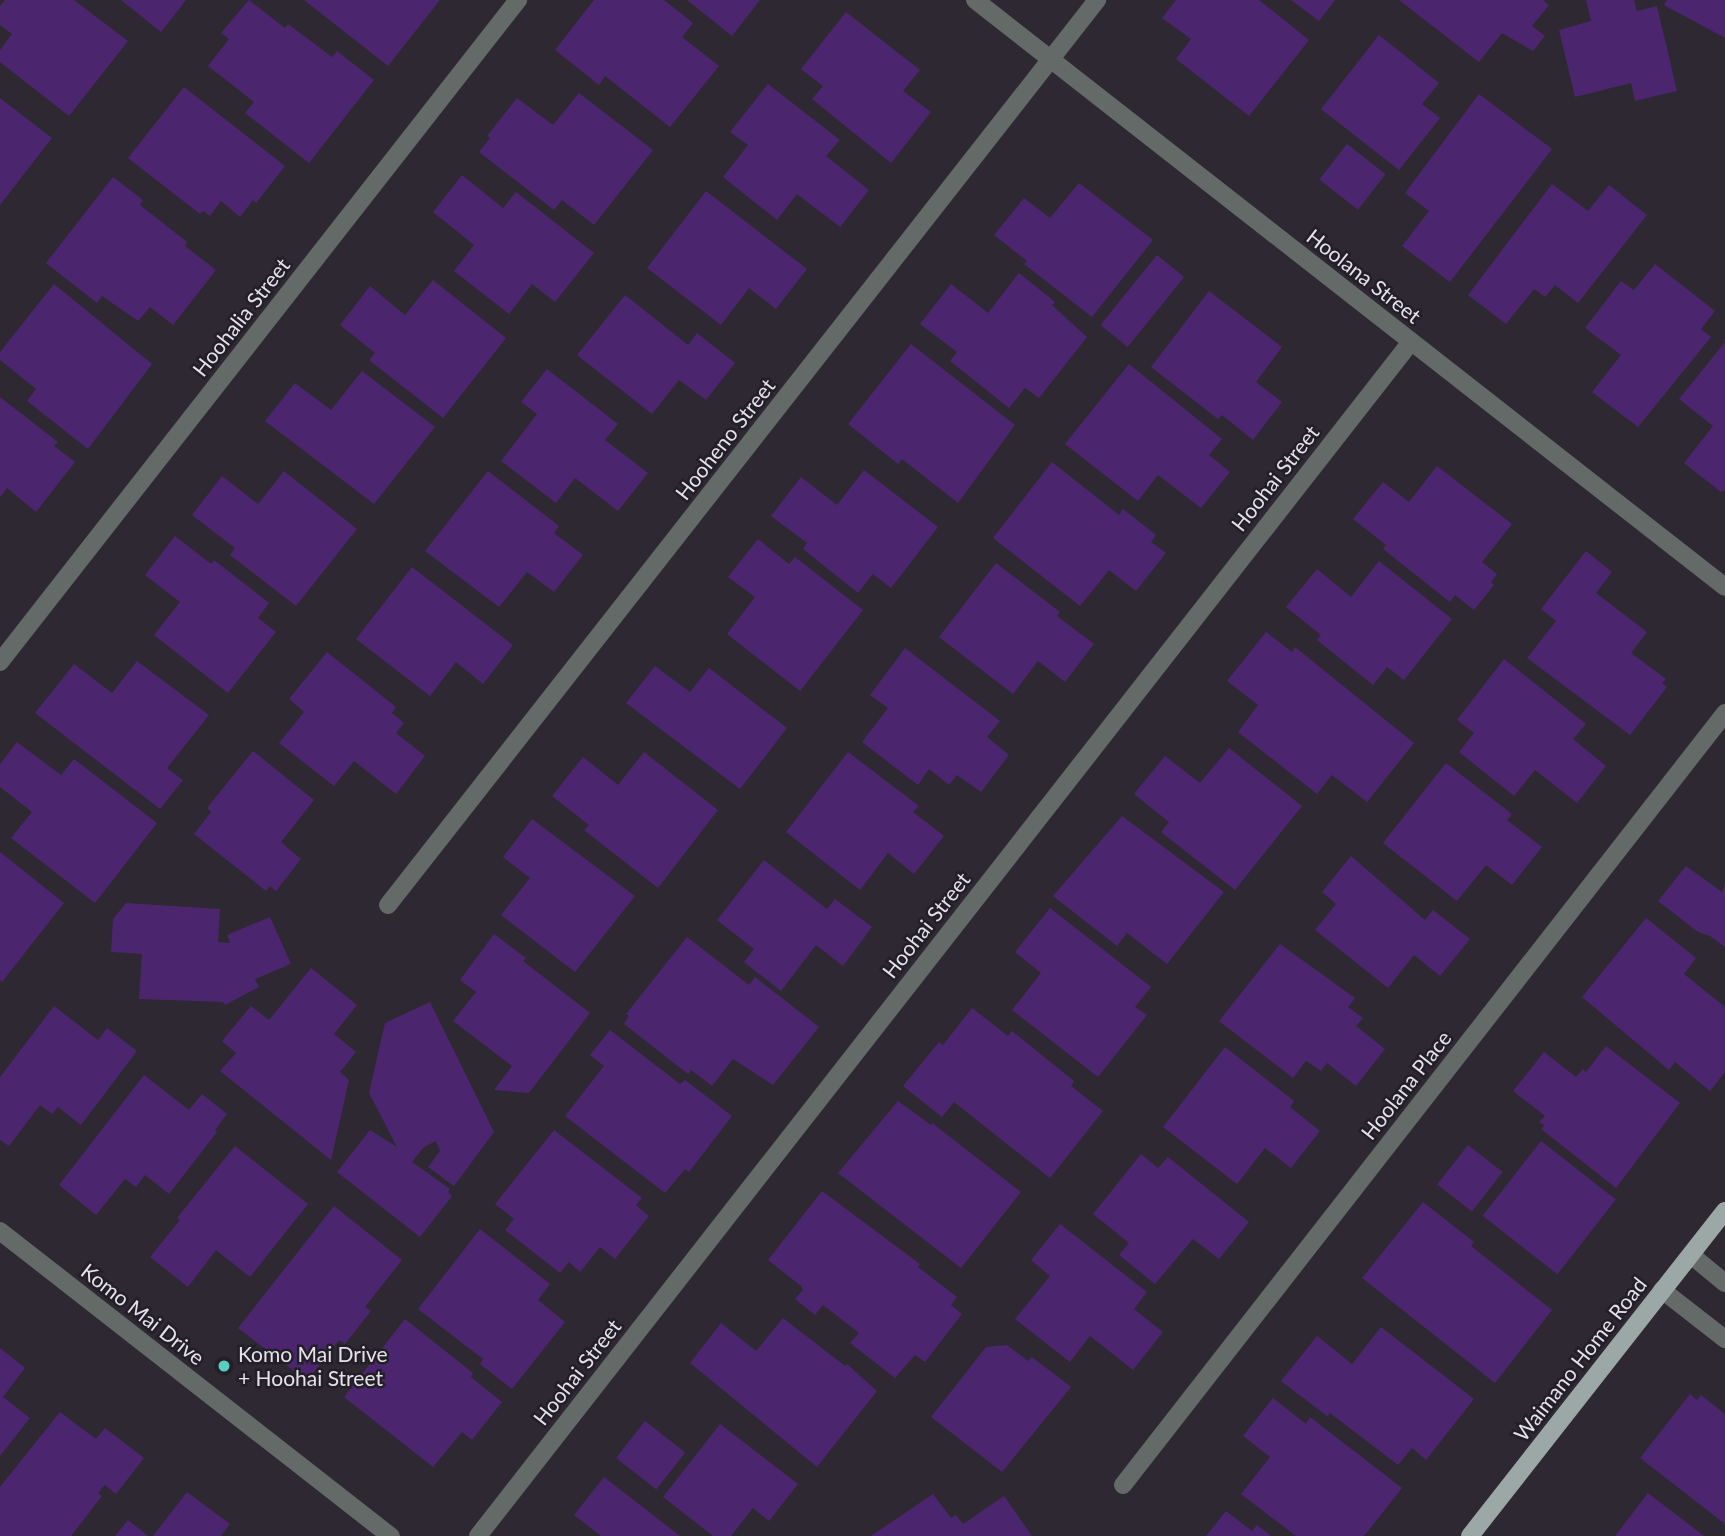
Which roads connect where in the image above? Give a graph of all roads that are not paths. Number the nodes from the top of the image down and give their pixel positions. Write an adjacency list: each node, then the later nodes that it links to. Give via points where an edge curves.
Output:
1 (518, 0): 7 (street, Hoohalia Street)
2 (975, 0): 4 (street, Hoolana Street)
3 (1097, 0): 4 (street, Hooheno Street)
4 (1051, 60): 5 (street, Hoolana Street); 9 (street, Hooheno Street)
5 (1411, 342): 6 (street, Hoolana Street); 18 (street, Hoohai Street)
6 (1725, 587)
7 (0, 662)
8 (1725, 713): 16 (street, Hoolana Place)
9 (388, 905)
10 (1725, 1211): 12 (main road, Waimano Home Road)
11 (0, 1231): 17 (street, Komo Mai Drive)
12 (1691, 1255): 13 (street); 14 (main road, Waimano Home Road)
13 (1725, 1283)
14 (1662, 1290): 15 (street); 19 (main road, Waimano Home Road)
15 (1725, 1339)
16 (1123, 1485)
17 (391, 1536)
18 (478, 1536)
19 (1470, 1536)

